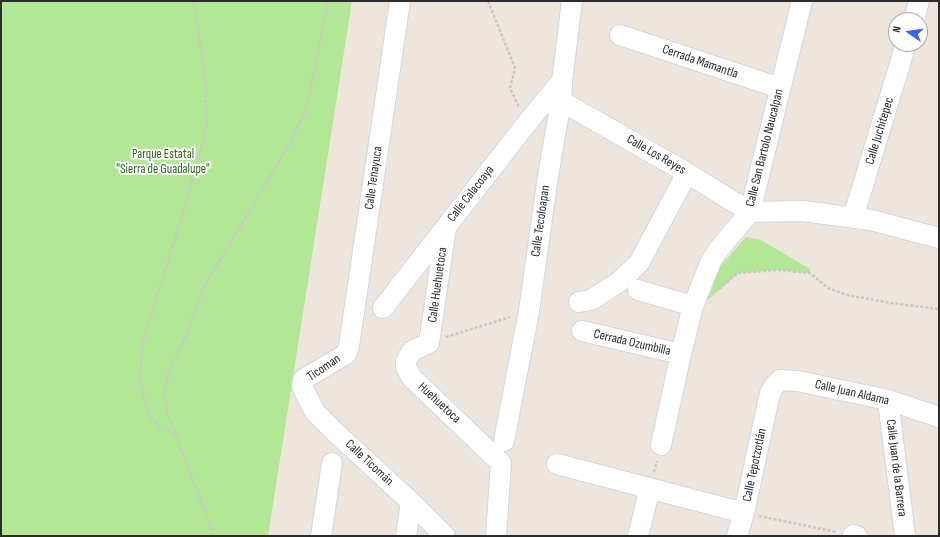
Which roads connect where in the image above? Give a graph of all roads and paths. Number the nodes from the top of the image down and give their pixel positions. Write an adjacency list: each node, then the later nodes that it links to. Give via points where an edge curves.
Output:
1 (193, 1): 34 (path, via 204,66 207,125 182,217 142,343 140,380 149,417)
2 (328, 1): 34 (path, via 305,112 287,148 205,285 169,372 164,393 167,414)
3 (400, 1): 28 (street, Calle Tenayuca)
4 (488, 1): 13 (path, via 515,68 510,88)
5 (572, 1): 12 (street, Calle Tecoloapan)
6 (802, 1): 11 (street, Calle San Bartolo Naucalpan)
7 (919, 1): 8 (street)
8 (916, 12)
9 (620, 35): 11 (street, Cerrada Mamantla)
10 (904, 52): 16 (street, Calle Juchitepec)
11 (780, 88): 15 (street, Calle San Bartolo Naucalpan)
12 (562, 91): 13 (street, Calle Calacoaya); 14 (street, Calle Los Reyes); 25 (street, Calle Tecoloapan)
13 (527, 123): 17 (street, Calle Calacoaya)
14 (687, 173): 15 (street, Calle Los Reyes); 21 (street, via 639,263 619,282 591,300)
15 (750, 212): 16 (street, via 803,211); 22 (street, Calle San Bartolo Naucalpan, via 711,261)
16 (853, 218): 18 (street, via 871,220)
17 (446, 227): 23 (street, Calle Calacoaya); 27 (street, Calle Huehuetoca)
18 (939, 238)
19 (638, 290): 22 (street)
20 (716, 292): 24 (path, via 738,273 778,270 810,273 828,288 847,295)
21 (579, 302)
22 (694, 306): 29 (street, Calle San Bartolo Naucalpan)
23 (383, 308)
24 (939, 309)
25 (529, 311): 27 (path); 35 (street, Calle Tecoloapan)
26 (582, 331): 29 (street, Cerrada Ozumbilla)
27 (429, 343): 46 (street, Huehuetoca, via 409,355 406,367 412,378 501,462)
28 (346, 354): 30 (street, Ticoman, via 304,379)
29 (681, 354): 36 (street, Calle San Bartolo Naucalpan)
30 (302, 384): 40 (street, Calle Ticomán, via 306,397 316,412)
31 (770, 393): 32 (street, Calle Juan Aldama, via 780,380 787,380); 41 (street, Calle Tepotzotlán)
32 (888, 400): 33 (street, Calle Juan Aldama); 50 (street, Calle Juan de la Barrera)
33 (939, 417)
34 (175, 433): 42 (path)
35 (504, 441)
36 (661, 445): 39 (path)
37 (332, 463): 43 (street)
38 (557, 464): 39 (street)
39 (650, 488): 41 (street); 47 (street)
40 (411, 502): 44 (street); 45 (street, Calle Ticomán)
41 (744, 513): 48 (street, Calle Tepotzotlán); 49 (path)
42 (214, 536)
43 (320, 536)
44 (406, 536)
45 (445, 536)
46 (496, 536)
47 (638, 536)
48 (737, 536)
49 (855, 536)
50 (905, 536)

